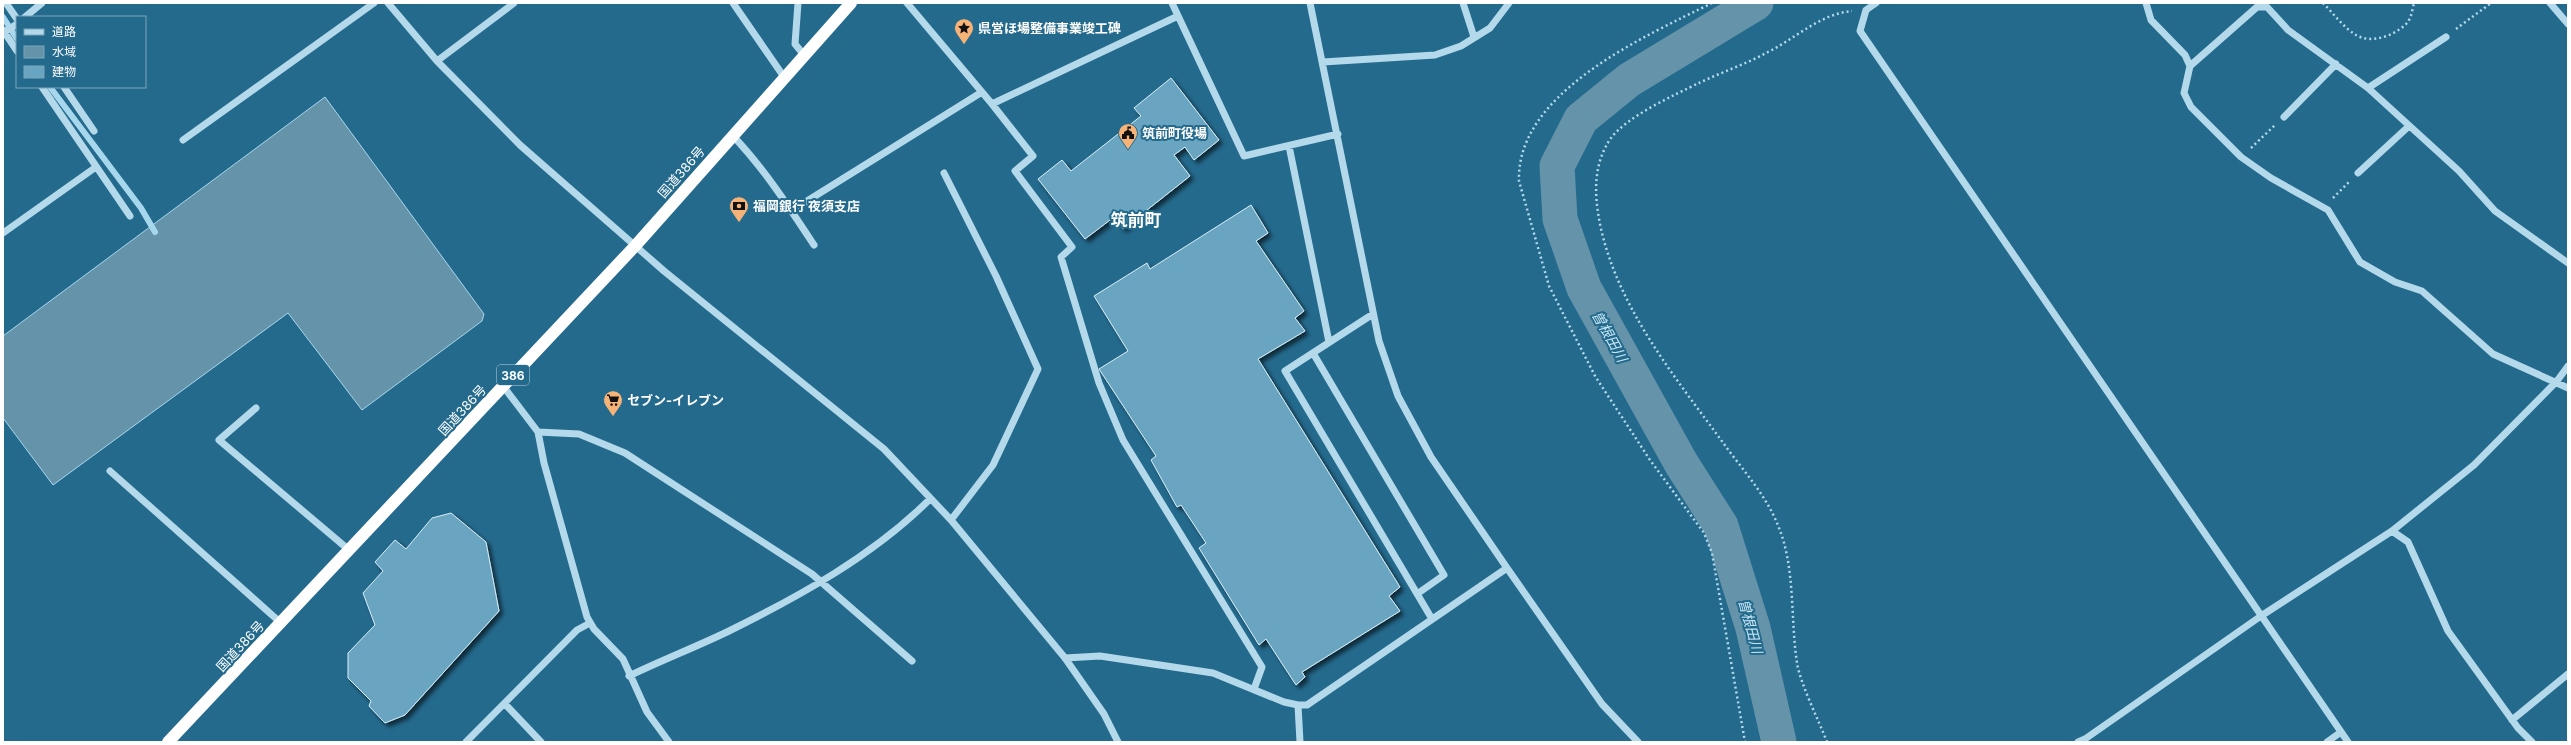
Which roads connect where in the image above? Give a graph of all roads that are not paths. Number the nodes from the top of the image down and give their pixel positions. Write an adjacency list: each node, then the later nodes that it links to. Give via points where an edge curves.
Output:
1 (6, 3): 19 (street)
2 (42, 3): 17 (street)
3 (374, 3): 42 (street)
4 (388, 3): 27 (street)
5 (514, 3): 27 (street)
6 (733, 3): 31 (street)
7 (798, 3): 26 (street, via 795,44)
8 (851, 3): 26 (highway, 国道386号 / 386)
9 (907, 3): 35 (street)
10 (1172, 3): 18 (street)
11 (1310, 3): 28 (street)
12 (1463, 3): 23 (street)
13 (1509, 3): 23 (street, via 1490,28)
14 (1876, 3): 70 (street, via 1866,10 1860,31)
15 (2146, 3): 30 (street, via 2151,20 2185,55)
16 (2550, 3): 20 (street)
17 (26, 16)
18 (1178, 16): 36 (street); 43 (street, via 1244,156)
19 (16, 18)
20 (2568, 24)
21 (16, 25): 22 (street)
22 (3, 32): 25 (street)
23 (1474, 37): 28 (street, via 1461,46 1435,55)
24 (2446, 37): 34 (street)
25 (16, 50)
26 (804, 55): 31 (highway, 国道386号 / 386)
27 (437, 61): 50 (street, via 520,145)
28 (1323, 62): 40 (street)
29 (2336, 64): 30 (street, via 2288,30 2267,7 2257,7); 34 (street); 37 (street)
30 (2190, 66): 57 (street, via 2184,92 2191,107 2241,157 2271,178 2328,210 2360,262 2395,282 2422,291 2493,354 2533,374)
31 (784, 77): 41 (highway, 国道386号 / 386)
32 (43, 88): 44 (street)
33 (65, 88): 39 (street)
34 (2368, 88): 38 (street)
35 (982, 92): 36 (street); 47 (street)
36 (992, 104): 78 (street, via 1033,156 1015,171 1072,247 1061,257 1099,384 1123,440 1262,667)
37 (2284, 117)
38 (2409, 126): 46 (street); 52 (street, via 2459,171 2495,211)
39 (94, 131)
40 (1338, 134): 43 (street); 53 (street)
41 (732, 135): 47 (street, via 744,147); 50 (highway, 国道386号 / 386)
42 (183, 140)
43 (1289, 146): 54 (street)
44 (96, 167): 48 (street); 49 (street)
45 (944, 173): 64 (street, via 996,276 1038,369 993,465)
46 (2358, 173)
47 (791, 211): 51 (street)
48 (130, 216)
49 (3, 234)
50 (636, 245): 58 (highway, 国道386号 / 386); 63 (street, via 670,276 884,448)
51 (814, 245)
52 (2567, 261)
53 (1373, 314): 54 (street); 67 (street, via 1398,396 1431,457)
54 (1329, 342): 55 (street)
55 (1313, 353): 69 (street, via 1444,575); 69 (street, via 1285,371)
56 (2568, 366): 57 (street)
57 (2557, 381): 59 (street); 65 (street, via 2474,465)
58 (503, 386): 61 (street); 66 (highway, 国道386号 / 386)
59 (2568, 388)
60 (256, 408): 66 (street, via 219,440)
61 (538, 432): 68 (street, via 579,434 625,453); 73 (street, via 544,463)
62 (110, 471): 72 (street)
63 (930, 499): 64 (street); 68 (street, via 882,542)
64 (951, 520): 74 (street)
65 (2392, 531): 70 (street); 81 (street, via 2408,542 2448,631)
66 (349, 550): 72 (highway, 国道386号 / 386)
67 (1507, 568): 71 (street); 89 (street, via 1602,704)
68 (820, 581): 75 (street); 77 (street, via 729,631)
69 (1417, 594): 71 (street)
70 (2261, 616): 82 (street); 90 (street)
71 (1432, 619): 80 (street, via 1307,704)
72 (281, 623): 83 (highway, 国道386号 / 386)
73 (590, 623): 77 (street, via 623,659); 79 (street, via 577,630)
74 (1065, 658): 78 (street, via 1100,656 1213,673); 87 (street, via 1104,714)
75 (912, 661)
76 (2568, 674): 81 (street)
77 (629, 676): 86 (street, via 647,712)
78 (1254, 690): 80 (street)
79 (505, 704): 84 (street); 85 (street)
80 (1298, 705): 88 (street)
81 (2512, 720): 93 (street)
82 (2341, 732): 91 (street); 92 (street)
83 (168, 742)
84 (466, 742)
85 (541, 742)
86 (669, 742)
87 (1118, 742)
88 (1300, 742)
89 (1638, 742)
90 (2078, 742)
91 (2327, 742)
92 (2348, 742)
93 (2532, 742)

